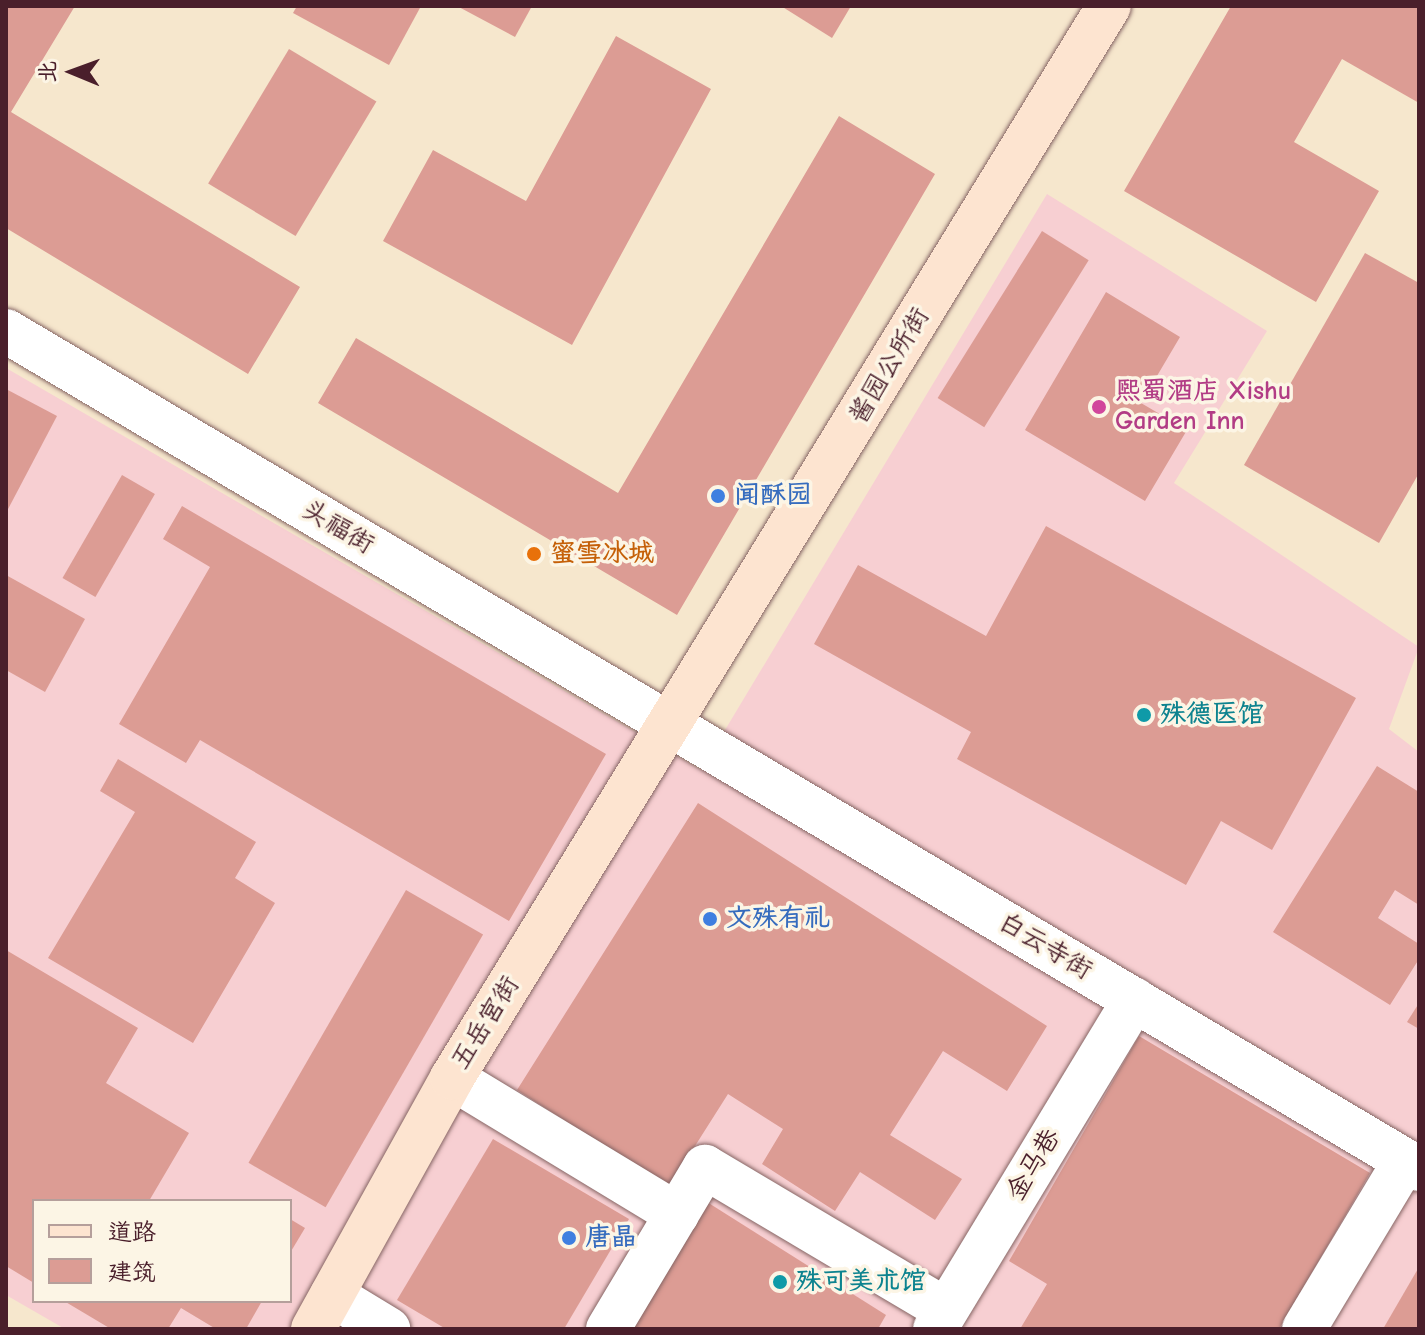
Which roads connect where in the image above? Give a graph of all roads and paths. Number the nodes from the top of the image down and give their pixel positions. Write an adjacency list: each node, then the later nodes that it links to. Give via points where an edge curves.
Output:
1 (1109, 6): 3 (street, 酱园公所街)
2 (6, 331): 3 (street, 头福街)
3 (671, 725): 4 (street, 白云寺街); 5 (street, 五岳宫街)
4 (1134, 1000): 6 (street, 白云寺街); 9 (street, 金马巷)
5 (452, 1078): 7 (street); 8 (street, 五岳宫街)
6 (1412, 1165): 12 (street)
7 (677, 1214): 9 (street, via 705,1167); 11 (street)
8 (322, 1312): 10 (street)
9 (940, 1320)
10 (388, 1329)
11 (608, 1329)
12 (1304, 1329)

